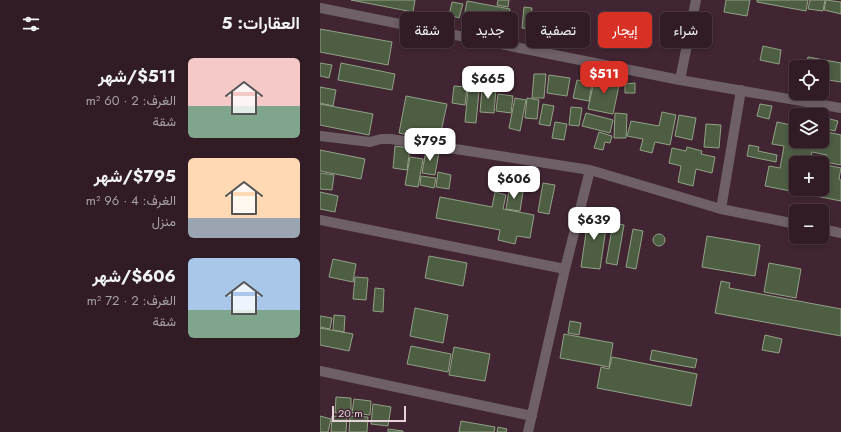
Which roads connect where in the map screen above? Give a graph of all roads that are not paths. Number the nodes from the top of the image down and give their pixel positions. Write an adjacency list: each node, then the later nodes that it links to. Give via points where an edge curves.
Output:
1 (696, 0): 3 (street)
2 (320, 8): 3 (street)
3 (680, 80): 4 (street)
4 (741, 90): 5 (street); 8 (street)
5 (841, 108)
6 (320, 136): 7 (street, via 370,142 391,139)
7 (590, 170): 8 (street); 13 (street)
8 (720, 209): 10 (street)
9 (320, 220): 13 (street)
10 (789, 223)
11 (829, 230): 12 (street)
12 (841, 233)
13 (565, 268): 15 (street)
14 (320, 371): 15 (street)
15 (532, 416): 16 (street)
16 (528, 432)

